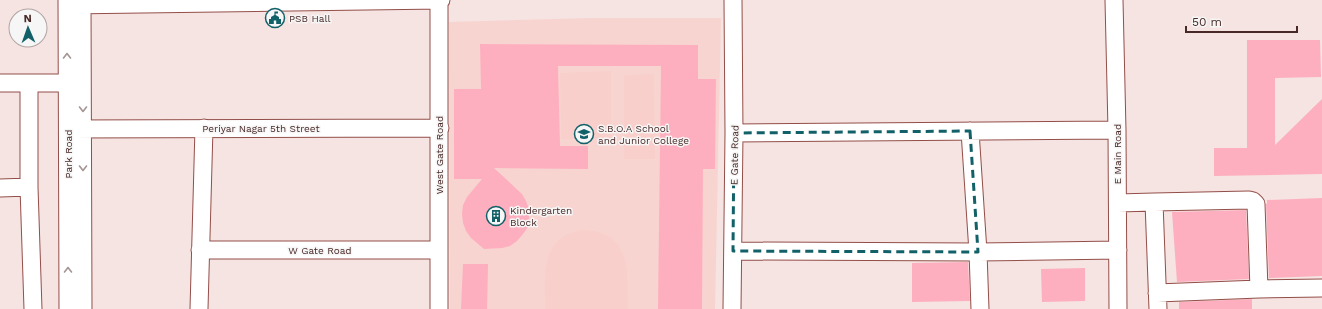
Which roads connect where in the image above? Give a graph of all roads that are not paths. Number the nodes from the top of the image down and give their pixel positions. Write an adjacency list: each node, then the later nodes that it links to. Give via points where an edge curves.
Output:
1 (440, 0): 4 (street); 9 (street, West Gate Road)
2 (733, 0): 13 (street, E Gate Road)
3 (1114, 0): 11 (street, E Main Road)
4 (75, 3): 6 (street, Park Road, one-way to 4); 10 (street, Park Road, one-way to 10)
5 (0, 83): 7 (street)
6 (67, 83): 7 (street); 10 (street, Park Road)
7 (29, 84): 14 (street)
8 (204, 128): 9 (street, Periyar Nagar 5th Street); 10 (street, Periyar Nagar 5th Street); 18 (street)
9 (440, 128): 19 (street, West Gate Road)
10 (75, 129): 27 (street, Park Road, one-way to 10); 28 (street, Park Road, one-way to 28)
11 (1117, 130): 12 (street); 17 (street, E Main Road)
12 (970, 131): 13 (street); 22 (street)
13 (734, 133): 21 (street, E Gate Road)
14 (29, 187): 15 (street); 26 (street)
15 (0, 188)
16 (1154, 202): 17 (street); 24 (street, via 1253,201 1256,204); 25 (street)
17 (1118, 203): 20 (street, E Main Road)
18 (200, 250): 19 (street, W Gate Road); 29 (street)
19 (439, 250): 30 (street, West Gate Road)
20 (1118, 250): 22 (street); 33 (street, E Main Road)
21 (733, 251): 22 (street); 31 (street, E Gate Road)
22 (978, 252): 32 (street)
23 (1322, 288): 24 (street)
24 (1259, 289): 25 (street)
25 (1158, 301)
26 (33, 309)
27 (68, 309)
28 (83, 309)
29 (199, 309)
30 (439, 309)
31 (732, 309)
32 (980, 309)
33 (1118, 309)

